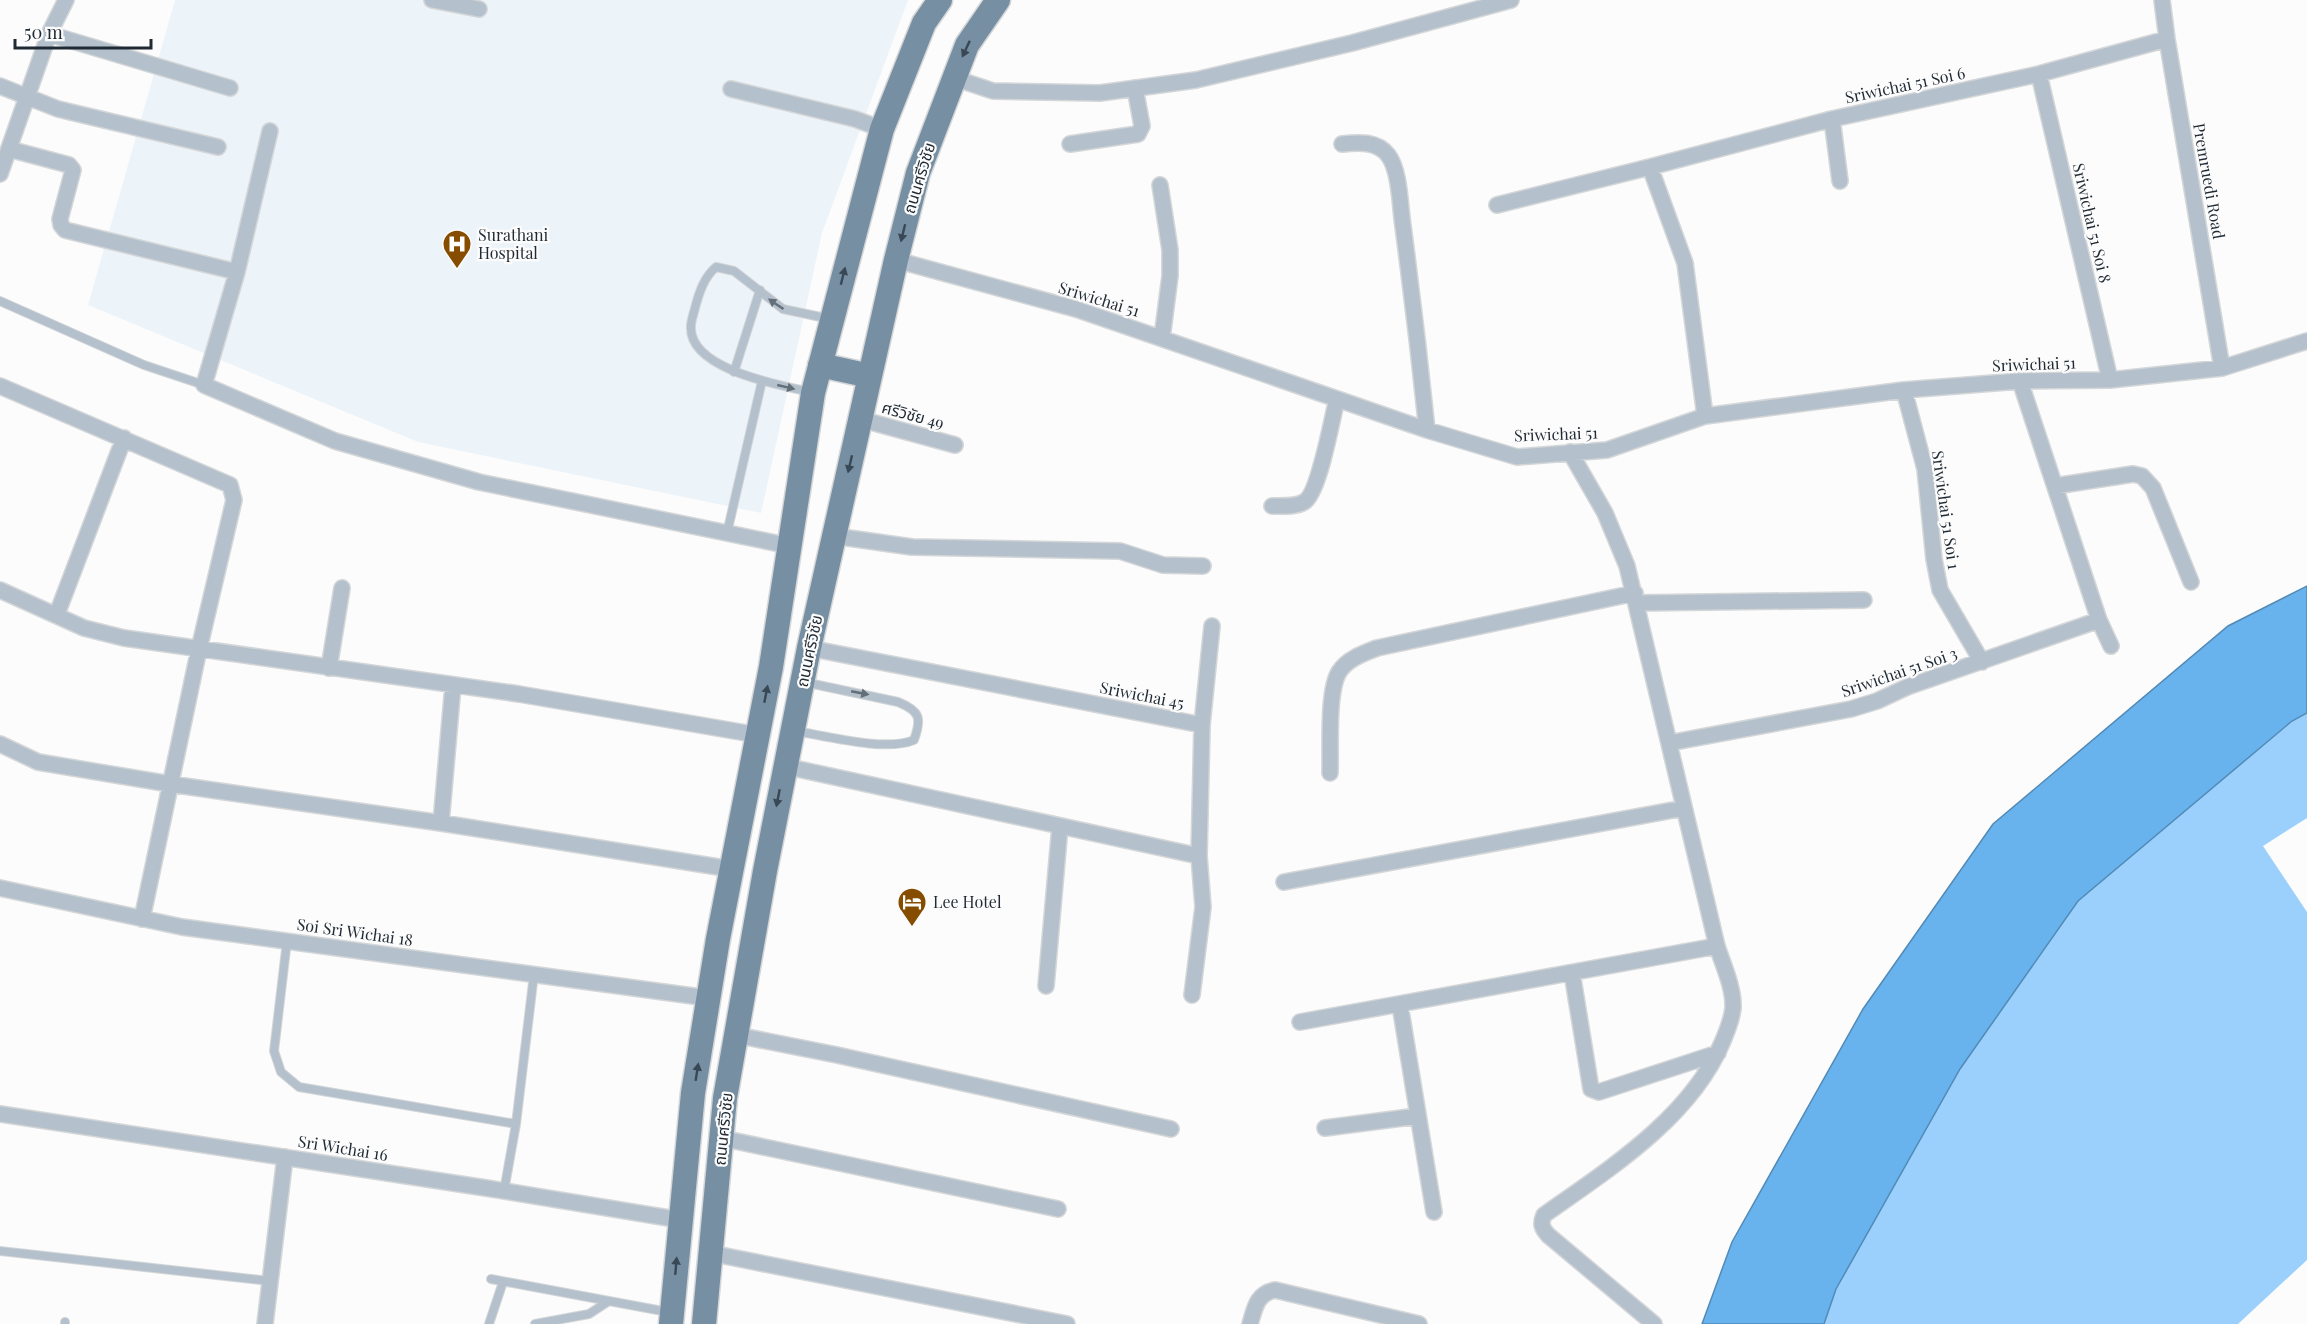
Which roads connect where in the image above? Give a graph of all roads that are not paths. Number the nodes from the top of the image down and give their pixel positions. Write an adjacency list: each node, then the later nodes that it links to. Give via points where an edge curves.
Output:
1 (66, 0): 8 (street)
2 (432, 0): 7 (street)
3 (940, 0): 18 (main road, ถนนศรีวิชัย, via 924,23)
4 (998, 0): 11 (main road, ถนนศรีวิชัย, one-way to 11, via 967,45)
5 (1510, 0): 14 (street, via 1307,54 1196,80)
6 (2162, 0): 9 (street, Premruedi Road)
7 (479, 9)
8 (49, 34): 13 (street); 16 (street)
9 (2167, 39): 10 (street, Sriwichai 51 Soi 6); 37 (street, Premruedi Road)
10 (2039, 74): 17 (street, Sriwichai 51 Soi 6); 40 (street, Sriwichai 51 Soi 8)
11 (954, 78): 14 (street, via 993,91 1100,93); 29 (main road, ถนนศรีวิชัย, one-way to 29, via 918,173)
12 (0, 86): 16 (street)
13 (230, 88)
14 (1135, 88): 20 (street, via 1142,126 1138,134)
15 (730, 89): 18 (street)
16 (28, 98): 22 (street, via 58,109); 23 (street)
17 (1832, 119): 24 (street, Sriwichai 51 Soi 6); 26 (street)
18 (882, 129): 33 (main road, ถนนศรีวิชัย, one-way to 18)
19 (270, 131): 30 (street)
20 (1070, 144)
21 (1342, 144): 50 (street, via 1379,146 1390,157 1413,298)
22 (218, 147)
23 (9, 149): 25 (street); 30 (street, via 69,165 73,170 60,219 65,230)
24 (1650, 167): 28 (street, Sriwichai 51 Soi 6); 48 (street, via 1685,263)
25 (0, 174)
26 (1839, 181)
27 (1160, 185): 34 (street, via 1170,250)
28 (1497, 206)
29 (896, 260): 34 (street, Sriwichai 51, via 1076,309); 39 (main road, ถนนศรีวิชัย)
30 (237, 272): 43 (street)
31 (760, 290): 33 (lane, one-way to 31, via 783,309); 38 (lane); 38 (lane, via 734,271 716,267 708,274 696,305 691,328 695,342 707,356)
32 (0, 301): 43 (lane, via 144,365)
33 (832, 319): 36 (main road, ถนนศรีวิชัย)
34 (1162, 338): 47 (street, Sriwichai 51)
35 (2307, 341): 37 (street, Sriwichai 51)
36 (820, 365): 39 (main road); 46 (main road, ถนนศรีวิชัย)
37 (2222, 368): 40 (street, Sriwichai 51)
38 (734, 372): 41 (lane)
39 (870, 375): 49 (main road, ถนนศรีวิชัย)
40 (2110, 380): 42 (street, Sriwichai 51)
41 (762, 381): 46 (lane, one-way to 46); 56 (lane)
42 (2020, 381): 45 (street, Sriwichai 51); 54 (street)
43 (204, 385): 56 (street, via 335,441 479,482)
44 (0, 386): 51 (street)
45 (1904, 390): 48 (street, Sriwichai 51); 71 (street, Sriwichai 51 Soi 1, via 1924,469 1940,590)
46 (813, 393): 58 (main road, ถนนศรีวิชัย)
47 (1337, 399): 50 (street, Sriwichai 51); 55 (street, via 1317,484 1310,498 1302,504)
48 (1705, 416): 53 (street, Sriwichai 51, via 1607,450)
49 (860, 419): 52 (street, ศรีวิชัย 49); 57 (main road, ถนนศรีวิชัย, one-way to 57)
50 (1427, 430): 53 (street, Sriwichai 51, via 1517,457)
51 (124, 438): 65 (street); 70 (street, via 230,485 234,500)
52 (955, 445)
53 (1570, 452): 63 (street, via 1618,540)
54 (2055, 486): 60 (street, via 2133,474 2142,476 2153,488); 66 (street)
55 (1272, 506)
56 (728, 533): 58 (street)
57 (834, 536): 59 (street, via 912,547 1120,551 1164,565); 69 (main road, ถนนศรีวิชัย)
58 (790, 546): 77 (main road, ถนนศรีวิชัย, one-way to 58)
59 (1203, 566)
60 (2191, 582)
61 (342, 588): 72 (street)
62 (0, 590): 65 (street)
63 (1636, 598): 64 (street); 78 (street); 81 (street, via 1377,648 1353,658 1340,671 1333,687)
64 (1864, 600)
65 (57, 615): 70 (street, via 94,631)
66 (2099, 620): 68 (street); 71 (street, Sriwichai 51 Soi 3)
67 (1212, 626): 75 (street)
68 (2111, 646)
69 (809, 648): 73 (main road, ถนนศรีวิชัย); 75 (street, Sriwichai 45)
70 (199, 649): 72 (street); 82 (street)
71 (1982, 663): 78 (street, Sriwichai 51 Soi 3, via 1851,709)
72 (329, 668): 74 (street)
73 (803, 681): 76 (main road, ถนนศรีวิชัย); 76 (lane, one-way to 76, via 913,708 918,728 914,740 903,745 880,745)
74 (453, 685): 77 (street); 84 (street)
75 (1202, 725): 86 (street, Sriwichai 45)
76 (792, 730): 80 (main road, ถนนศรีวิชัย)
77 (758, 735): 87 (main road, ถนนศรีวิชัย)
78 (1669, 743): 83 (street)
79 (0, 744): 82 (street, via 38,762)
80 (784, 766): 85 (street); 100 (main road, ถนนศรีวิชัย, one-way to 100)
81 (1330, 773)
82 (170, 784): 84 (street); 90 (street)
83 (1684, 808): 88 (street); 92 (street)
84 (441, 822): 87 (street)
85 (1060, 826): 86 (street); 95 (street)
86 (1199, 856): 96 (street, Sriwichai 45, via 1203,907)
87 (731, 870): 97 (main road, ถนนศรีวิชัย)
88 (1284, 882)
89 (0, 888): 90 (street, Soi Sri Wichai 18)
90 (142, 919): 91 (street, Soi Sri Wichai 18)
91 (287, 941): 93 (street, Soi Sri Wichai 18); 104 (lane, via 274,1051 281,1072 299,1087)
92 (1717, 946): 94 (street); 101 (street, via 1733,1006)
93 (534, 974): 97 (street, Soi Sri Wichai 18); 104 (lane)
94 (1572, 974): 98 (street); 101 (street, via 1592,1089 1599,1092)
95 (1046, 986)
96 (1192, 995)
97 (708, 998): 112 (main road, ถนนศรีวิชัย, one-way to 97, via 693,1093)
98 (1400, 1005): 99 (street); 103 (street)
99 (1300, 1023)
100 (736, 1035): 106 (street); 107 (main road, ถนนศรีวิชัย)
101 (1718, 1053): 128 (street, via 1702,1082 1650,1136 1542,1220 1548,1234)
102 (0, 1114): 108 (street, Sri Wichai 16)
103 (1418, 1116): 105 (street); 111 (street)
104 (516, 1124): 109 (lane)
105 (1324, 1128)
106 (1171, 1129)
107 (721, 1138): 110 (street); 114 (main road, ถนนศรีวิชัย)
108 (285, 1157): 109 (street, Sri Wichai 16); 116 (street)
109 (504, 1191): 112 (street, Sri Wichai 16)
110 (1058, 1209)
111 (1434, 1212)
112 (681, 1220): 120 (main road, ถนนศรีวิชัย, one-way to 112)
113 (0, 1251): 116 (lane)
114 (710, 1253): 124 (main road, ถนนศรีวิชัย); 125 (street)
115 (492, 1279): 117 (lane)
116 (270, 1281): 121 (street)
117 (503, 1282): 118 (lane); 122 (lane)
118 (609, 1301): 120 (lane); 123 (lane, via 590,1314)
119 (1365, 1317): 126 (street, via 1275,1290 1256,1302); 127 (street)
120 (672, 1319)
121 (265, 1324)
122 (489, 1324)
123 (535, 1324)
124 (705, 1324)
125 (1067, 1324)
126 (1250, 1324)
127 (1419, 1324)
128 (1654, 1324)

